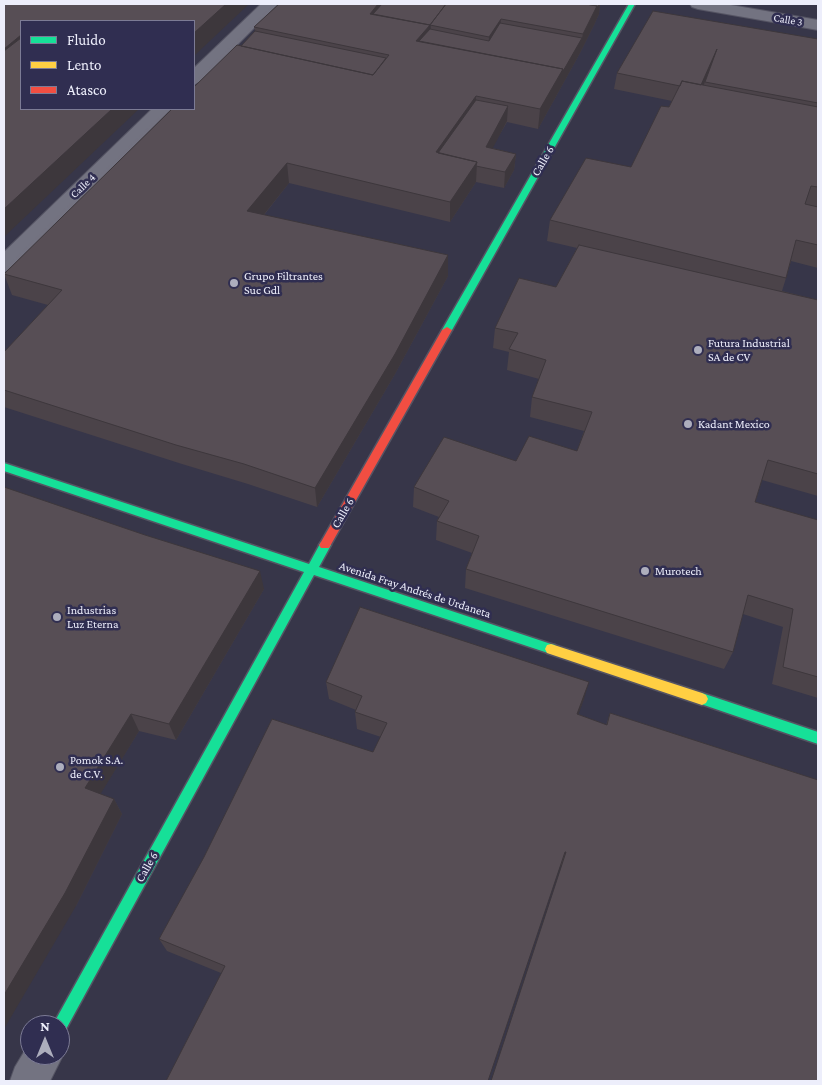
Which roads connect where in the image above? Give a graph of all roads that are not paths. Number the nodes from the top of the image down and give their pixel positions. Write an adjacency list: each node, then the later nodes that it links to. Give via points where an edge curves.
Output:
1 (270, 4): 5 (street)
2 (632, 4): 9 (street, Calle 6)
3 (698, 4): 4 (street, Calle 3)
4 (818, 25)
5 (195, 77)
6 (161, 110): 7 (street, Calle 4)
7 (4, 264)
8 (4, 467): 9 (street, Avenida Fray Andrés de Urdaneta)
9 (311, 570): 10 (street, Avenida Fray Andrés de Urdaneta); 11 (street, Calle 6)
10 (818, 738)
11 (66, 1015)
12 (39, 1065): 13 (street)
13 (30, 1081)

